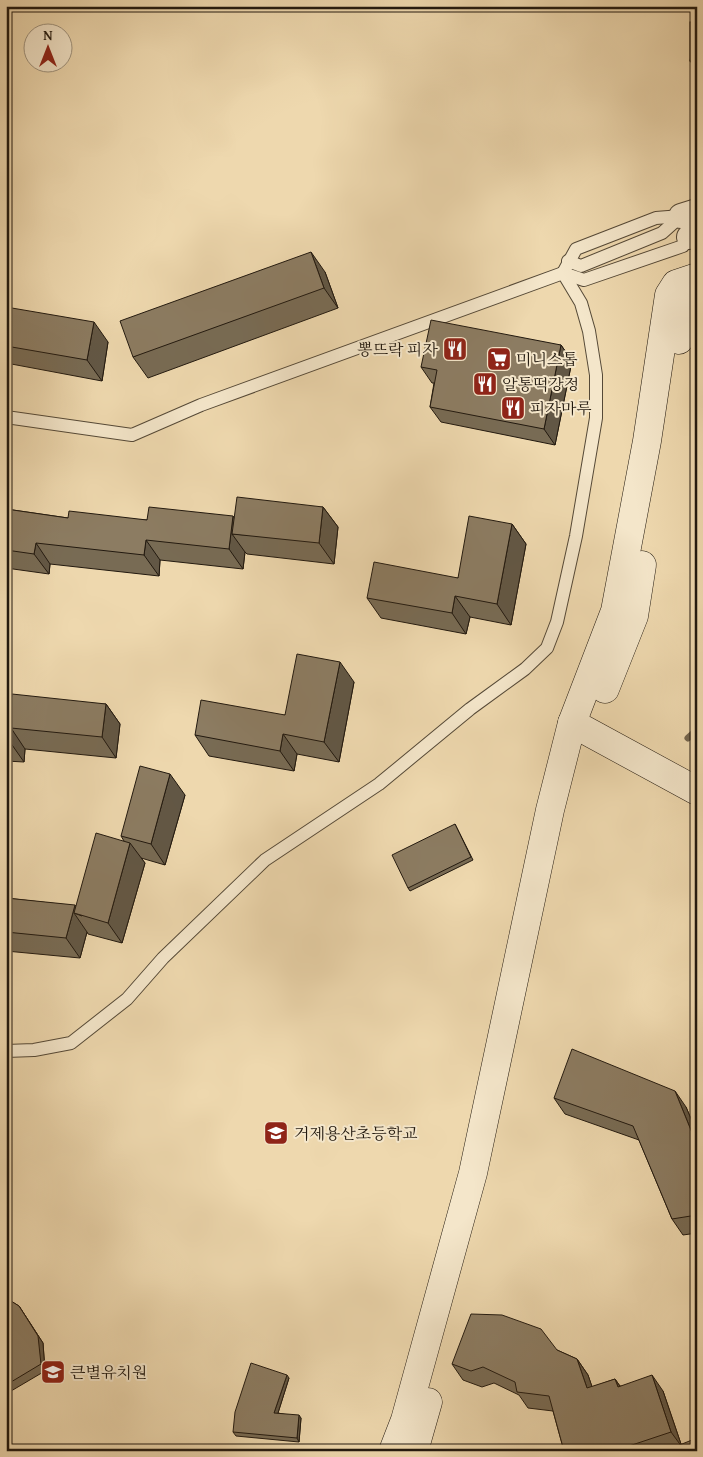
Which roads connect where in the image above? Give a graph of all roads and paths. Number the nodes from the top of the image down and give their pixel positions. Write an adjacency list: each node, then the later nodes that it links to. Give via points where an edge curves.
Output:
1 (691, 224): 2 (lane, via 656,218 576,249); 2 (lane, via 683,246 584,280)
2 (563, 273): 5 (lane, via 201,406 132,435); 9 (lane, via 581,303 589,331 596,375 596,418 574,545 557,622 547,648 379,784 265,860 163,958 127,999 71,1043)
3 (697, 277): 6 (street, via 676,284 669,296 647,441 615,611)
4 (697, 296): 6 (street, via 684,308 634,616)
5 (6, 417)
6 (584, 719): 7 (street); 8 (street); 10 (street, via 550,810 473,1174); 11 (street, via 570,808 489,1175)
7 (697, 770)
8 (697, 791)
9 (6, 1051)
10 (393, 1451)
11 (414, 1451)

